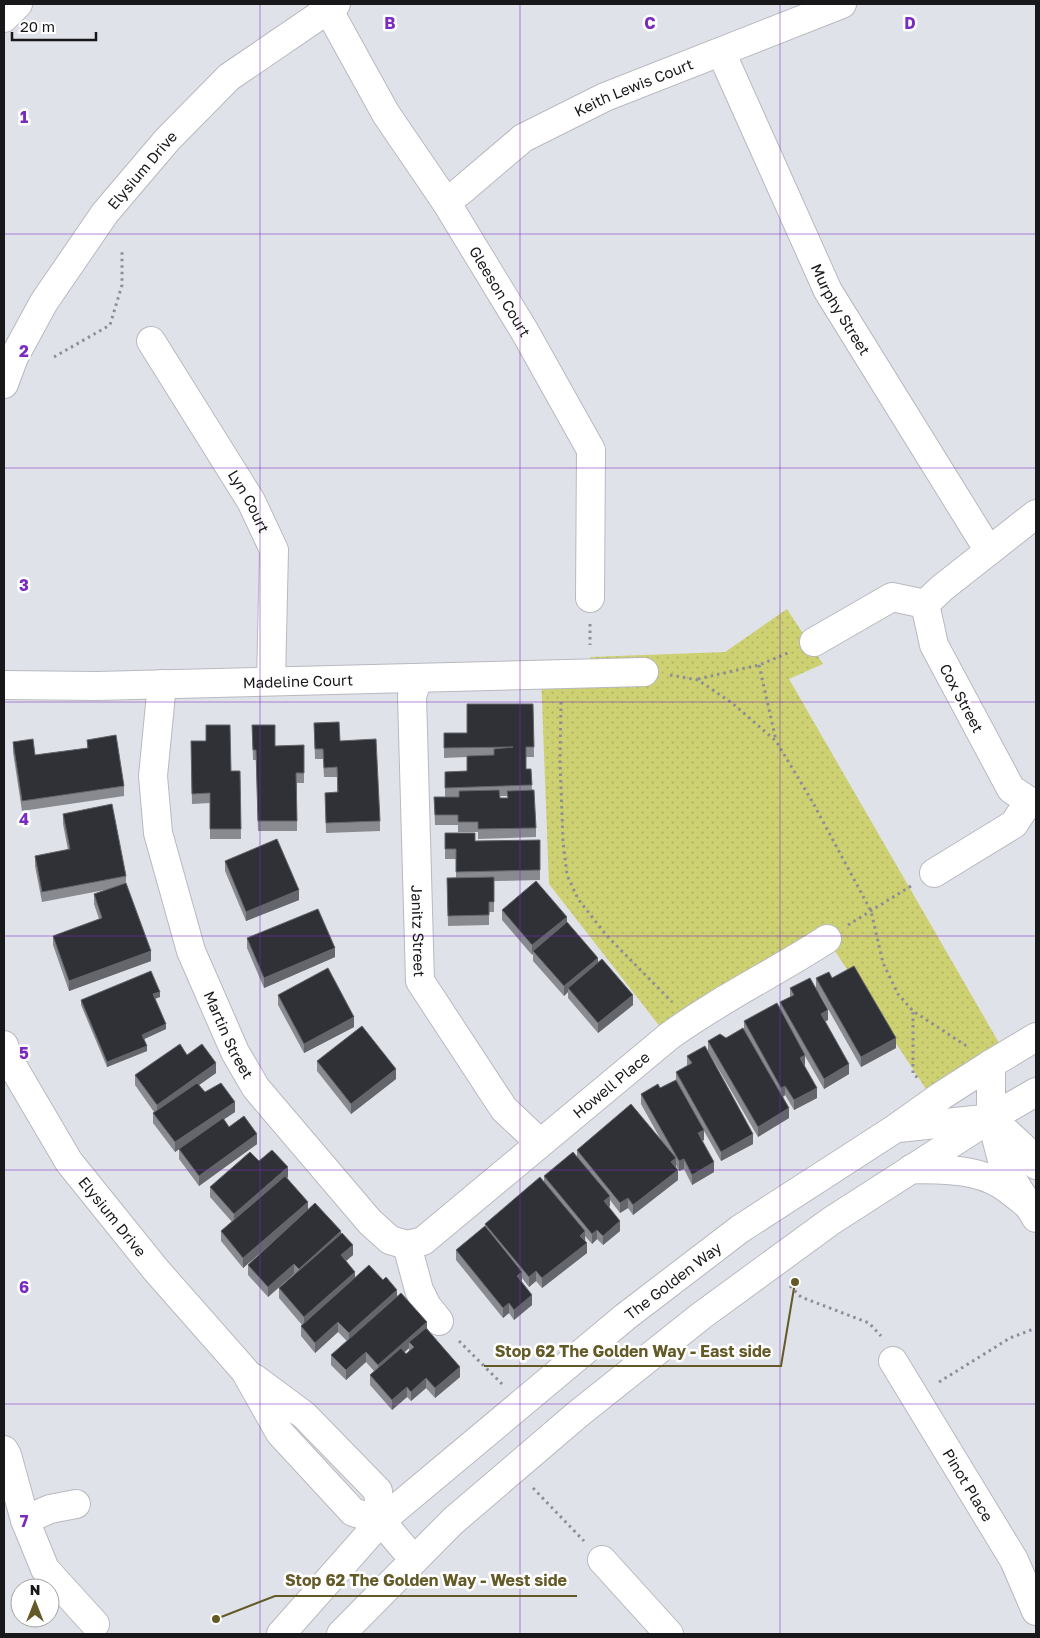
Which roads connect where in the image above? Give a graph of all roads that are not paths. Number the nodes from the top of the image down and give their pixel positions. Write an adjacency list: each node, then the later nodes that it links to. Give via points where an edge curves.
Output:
1 (18, 4): 4 (street)
2 (842, 4): 5 (street, Keith Lewis Court)
3 (332, 6): 6 (street, Gleeson Court, via 386,114); 8 (street, Elysium Drive, via 229,77 167,140 105,212 44,302)
4 (4, 18)
5 (721, 52): 6 (street, Keith Lewis Court, via 605,97 523,138); 10 (street, Murphy Street, via 828,292)
6 (446, 202): 12 (street, Gleeson Court, via 525,332 591,450)
7 (151, 341): 16 (street, Lyn Court, via 251,502 274,550)
8 (4, 384)
9 (1036, 514): 10 (street)
10 (989, 551): 11 (street)
11 (934, 596): 13 (street, via 892,598); 19 (street, Cox Street, via 934,645 1012,790)
12 (590, 598)
13 (814, 642)
14 (644, 672): 15 (street, Madeline Court, via 591,665 561,674)
15 (418, 678): 16 (street, Madeline Court); 28 (street, Janitz Street, via 412,696 420,981 504,1109)
16 (270, 682): 17 (street, Madeline Court)
17 (162, 684): 18 (street, Madeline Court); 32 (street, Martin Street, via 153,776 158,833 191,952 235,1052 256,1088 370,1222 390,1240)
18 (4, 685)
19 (1033, 801): 20 (street, via 1014,824)
20 (934, 874)
21 (827, 938): 28 (street, Howell Place, via 690,1021)
22 (1036, 1037): 24 (street, The Golden Way)
23 (5, 1054): 38 (street, Elysium Drive, via 70,1162 156,1270 245,1372 304,1415 378,1492)
24 (991, 1064): 26 (street); 27 (street, The Golden Way)
25 (1036, 1092): 26 (street)
26 (991, 1118): 27 (street); 29 (street, via 1027,1151); 30 (street); 31 (street, via 1004,1164)
27 (896, 1128): 38 (street, The Golden Way, via 740,1229 625,1317)
28 (540, 1142): 32 (street, Howell Place, via 423,1241)
29 (1036, 1165)
30 (911, 1169): 31 (street, via 980,1175 1001,1184); 39 (street, via 831,1221 701,1316 578,1414 453,1521)
31 (1033, 1212)
32 (407, 1246): 33 (street, via 419,1290)
33 (439, 1321)
34 (893, 1361): 41 (street, Pinot Place, via 1014,1560)
35 (4, 1450): 37 (street)
36 (76, 1504): 37 (street, via 50,1508)
37 (25, 1520): 42 (street, via 45,1568)
38 (380, 1521): 39 (street); 43 (street, The Golden Way)
39 (414, 1560): 44 (street)
40 (602, 1560): 45 (street)
41 (1036, 1611)
42 (95, 1624)
43 (281, 1634)
44 (341, 1634)
45 (669, 1634)

